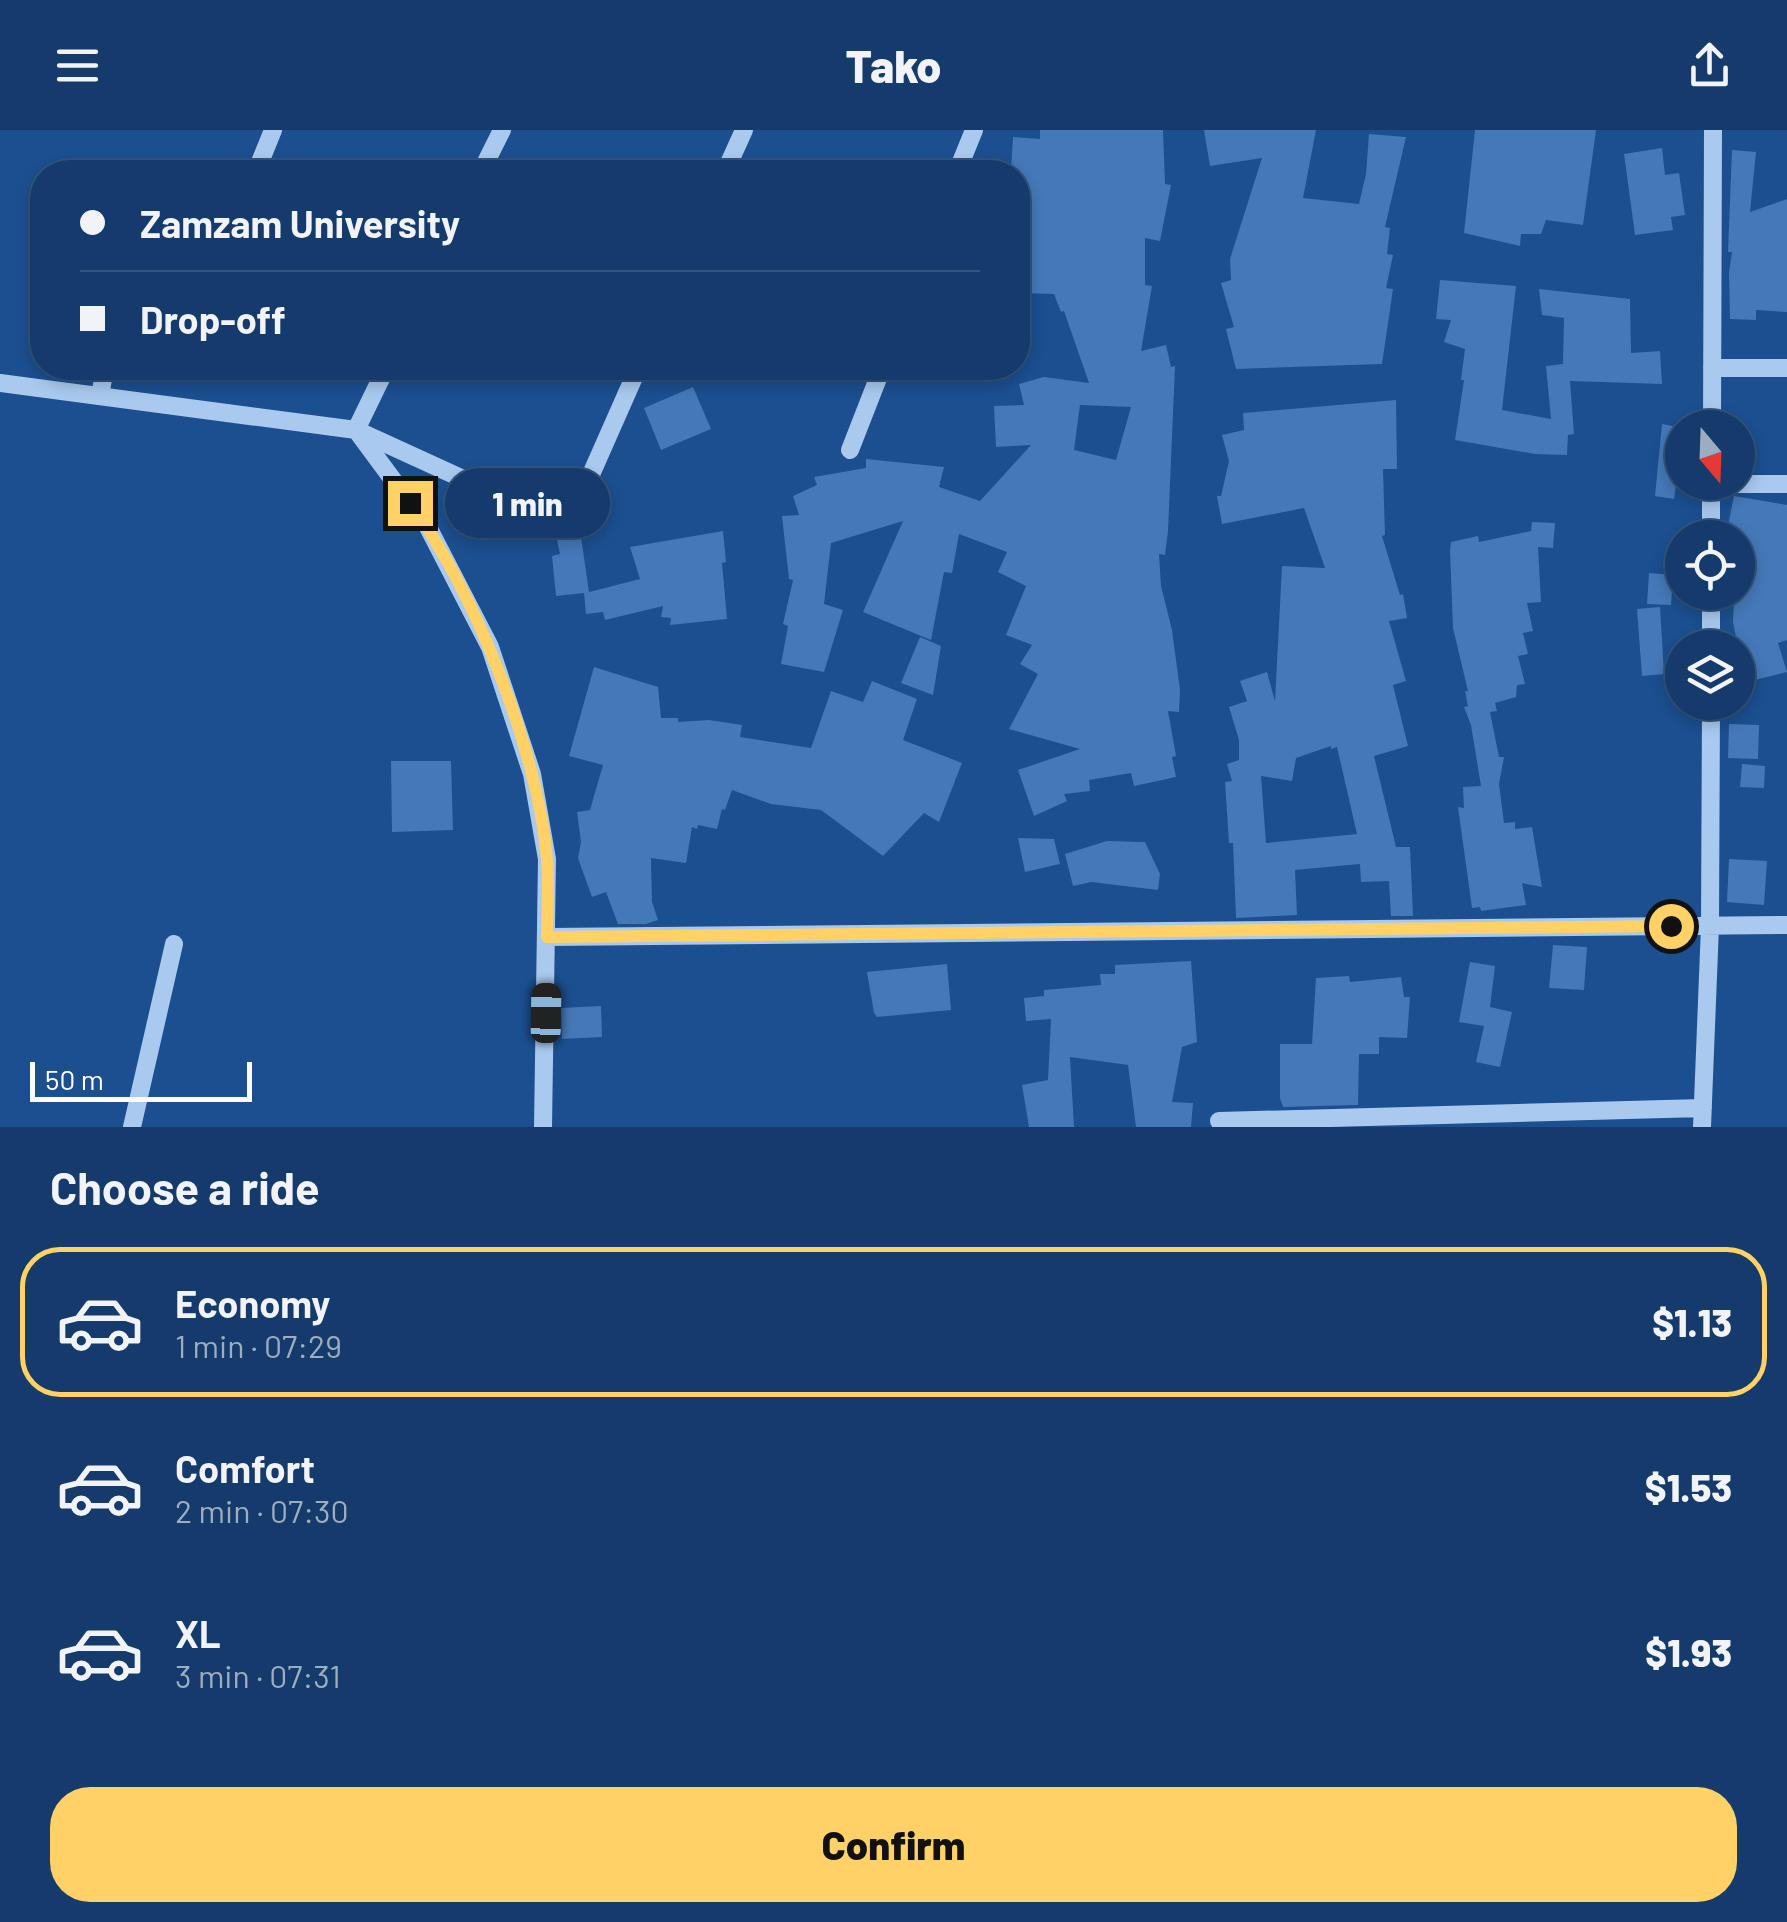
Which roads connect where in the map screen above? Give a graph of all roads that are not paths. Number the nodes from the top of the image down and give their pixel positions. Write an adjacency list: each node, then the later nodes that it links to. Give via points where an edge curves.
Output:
1 (274, 130): 6 (street)
2 (502, 130): 7 (street)
3 (744, 130): 8 (street)
4 (974, 130): 9 (street)
5 (1713, 130): 10 (street)
6 (261, 160)
7 (488, 160)
8 (730, 160)
9 (962, 160)
10 (1712, 368): 11 (street); 18 (street)
11 (1787, 368)
12 (103, 380): 17 (street)
13 (380, 380): 19 (street)
14 (633, 380): 19 (street, via 589,479 562,503 533,511)
15 (877, 380): 20 (street)
16 (0, 383): 17 (street)
17 (100, 396): 19 (street)
18 (1712, 410)
19 (356, 430): 26 (street, via 428,527 490,647 532,774 548,859)
20 (850, 450)
21 (1755, 484): 22 (street)
22 (1787, 484)
23 (1711, 720): 25 (street)
24 (1787, 925): 25 (street)
25 (1710, 926): 26 (street); 28 (street)
26 (547, 937): 31 (street)
27 (174, 944): 30 (street)
28 (1703, 1118): 29 (street)
29 (1220, 1121)
30 (132, 1127)
31 (543, 1127)

